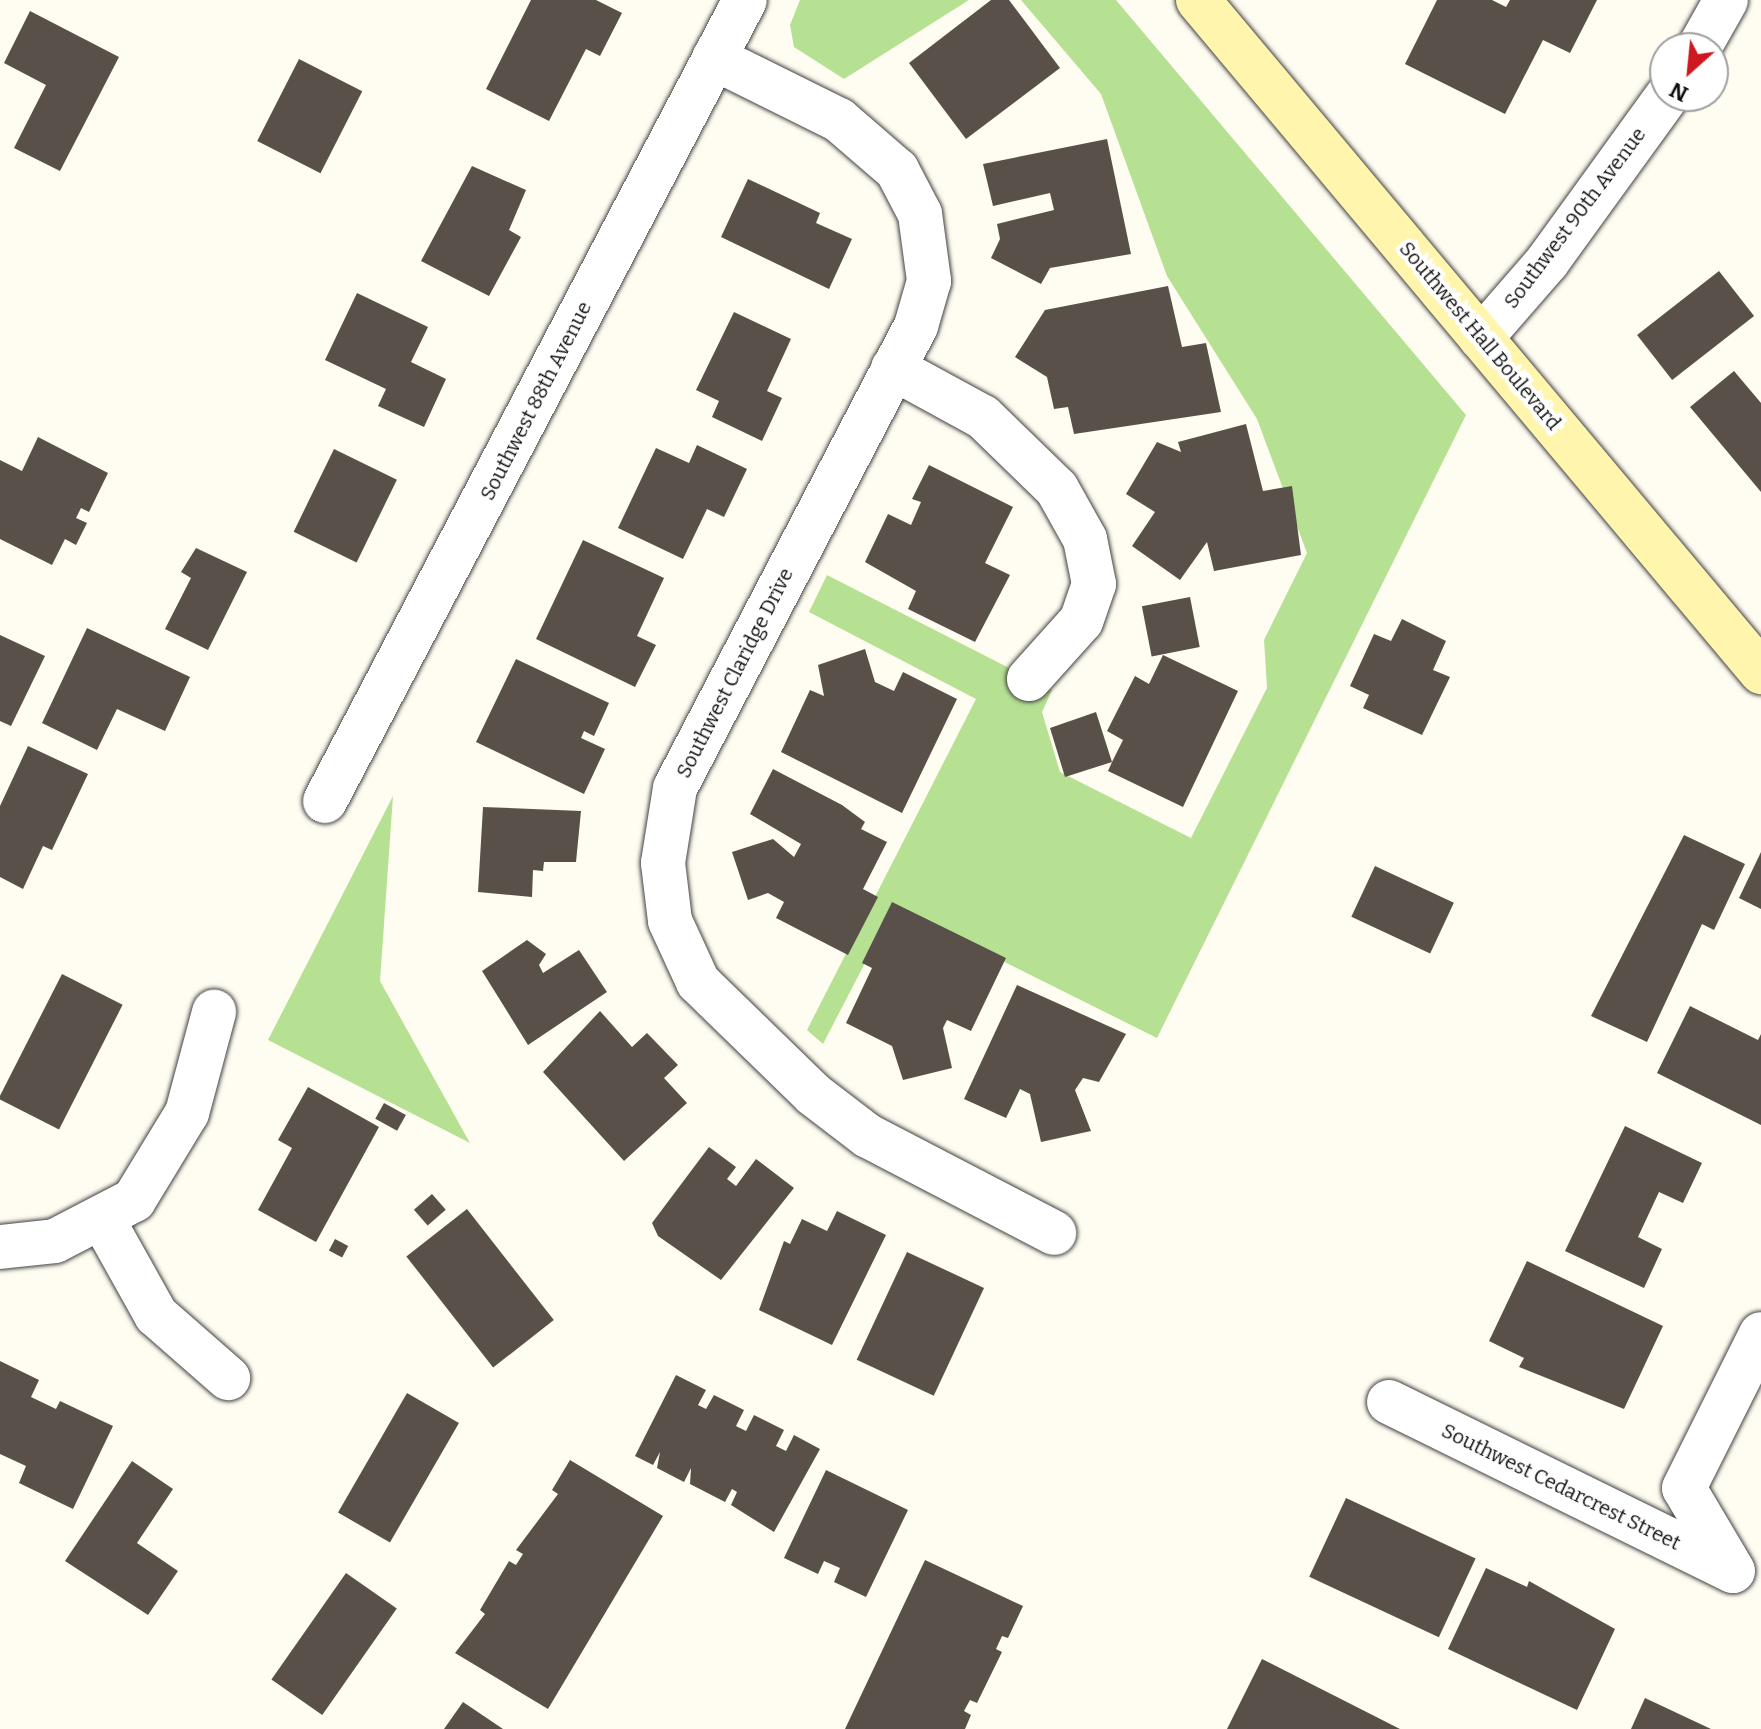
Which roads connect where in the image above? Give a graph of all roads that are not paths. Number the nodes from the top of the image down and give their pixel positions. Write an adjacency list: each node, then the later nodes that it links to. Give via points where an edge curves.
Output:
1 (745, 0): 5 (street, Southwest 88th Avenue)
2 (1198, 0): 7 (main road, Southwest Hall Boulevard)
3 (1726, 0): 4 (street)
4 (1708, 32)
5 (714, 58): 8 (street, Southwest Claridge Drive, via 839,120 897,170 920,214 929,281); 11 (street, Southwest 88th Avenue)
6 (1655, 112): 7 (street, Southwest 90th Avenue, via 1547,262)
7 (1481, 338): 9 (main road, Southwest Hall Boulevard)
8 (893, 368): 10 (street, via 983,417 1057,489 1085,539 1094,584 1081,621); 14 (street, Southwest Claridge Drive, via 675,788 663,863 670,921 698,982 813,1094 868,1136)
9 (1761, 672)
10 (1029, 679)
11 (325, 801)
12 (214, 1012): 13 (street, via 175,1141 134,1200)
13 (103, 1220): 15 (street, via 55,1241); 17 (street, via 156,1315)
14 (1054, 1233)
15 (0, 1247)
16 (1761, 1334): 18 (street, Southwest Cedarcrest Street, via 1684,1488 1733,1571)
17 (228, 1378)
18 (1389, 1402)

